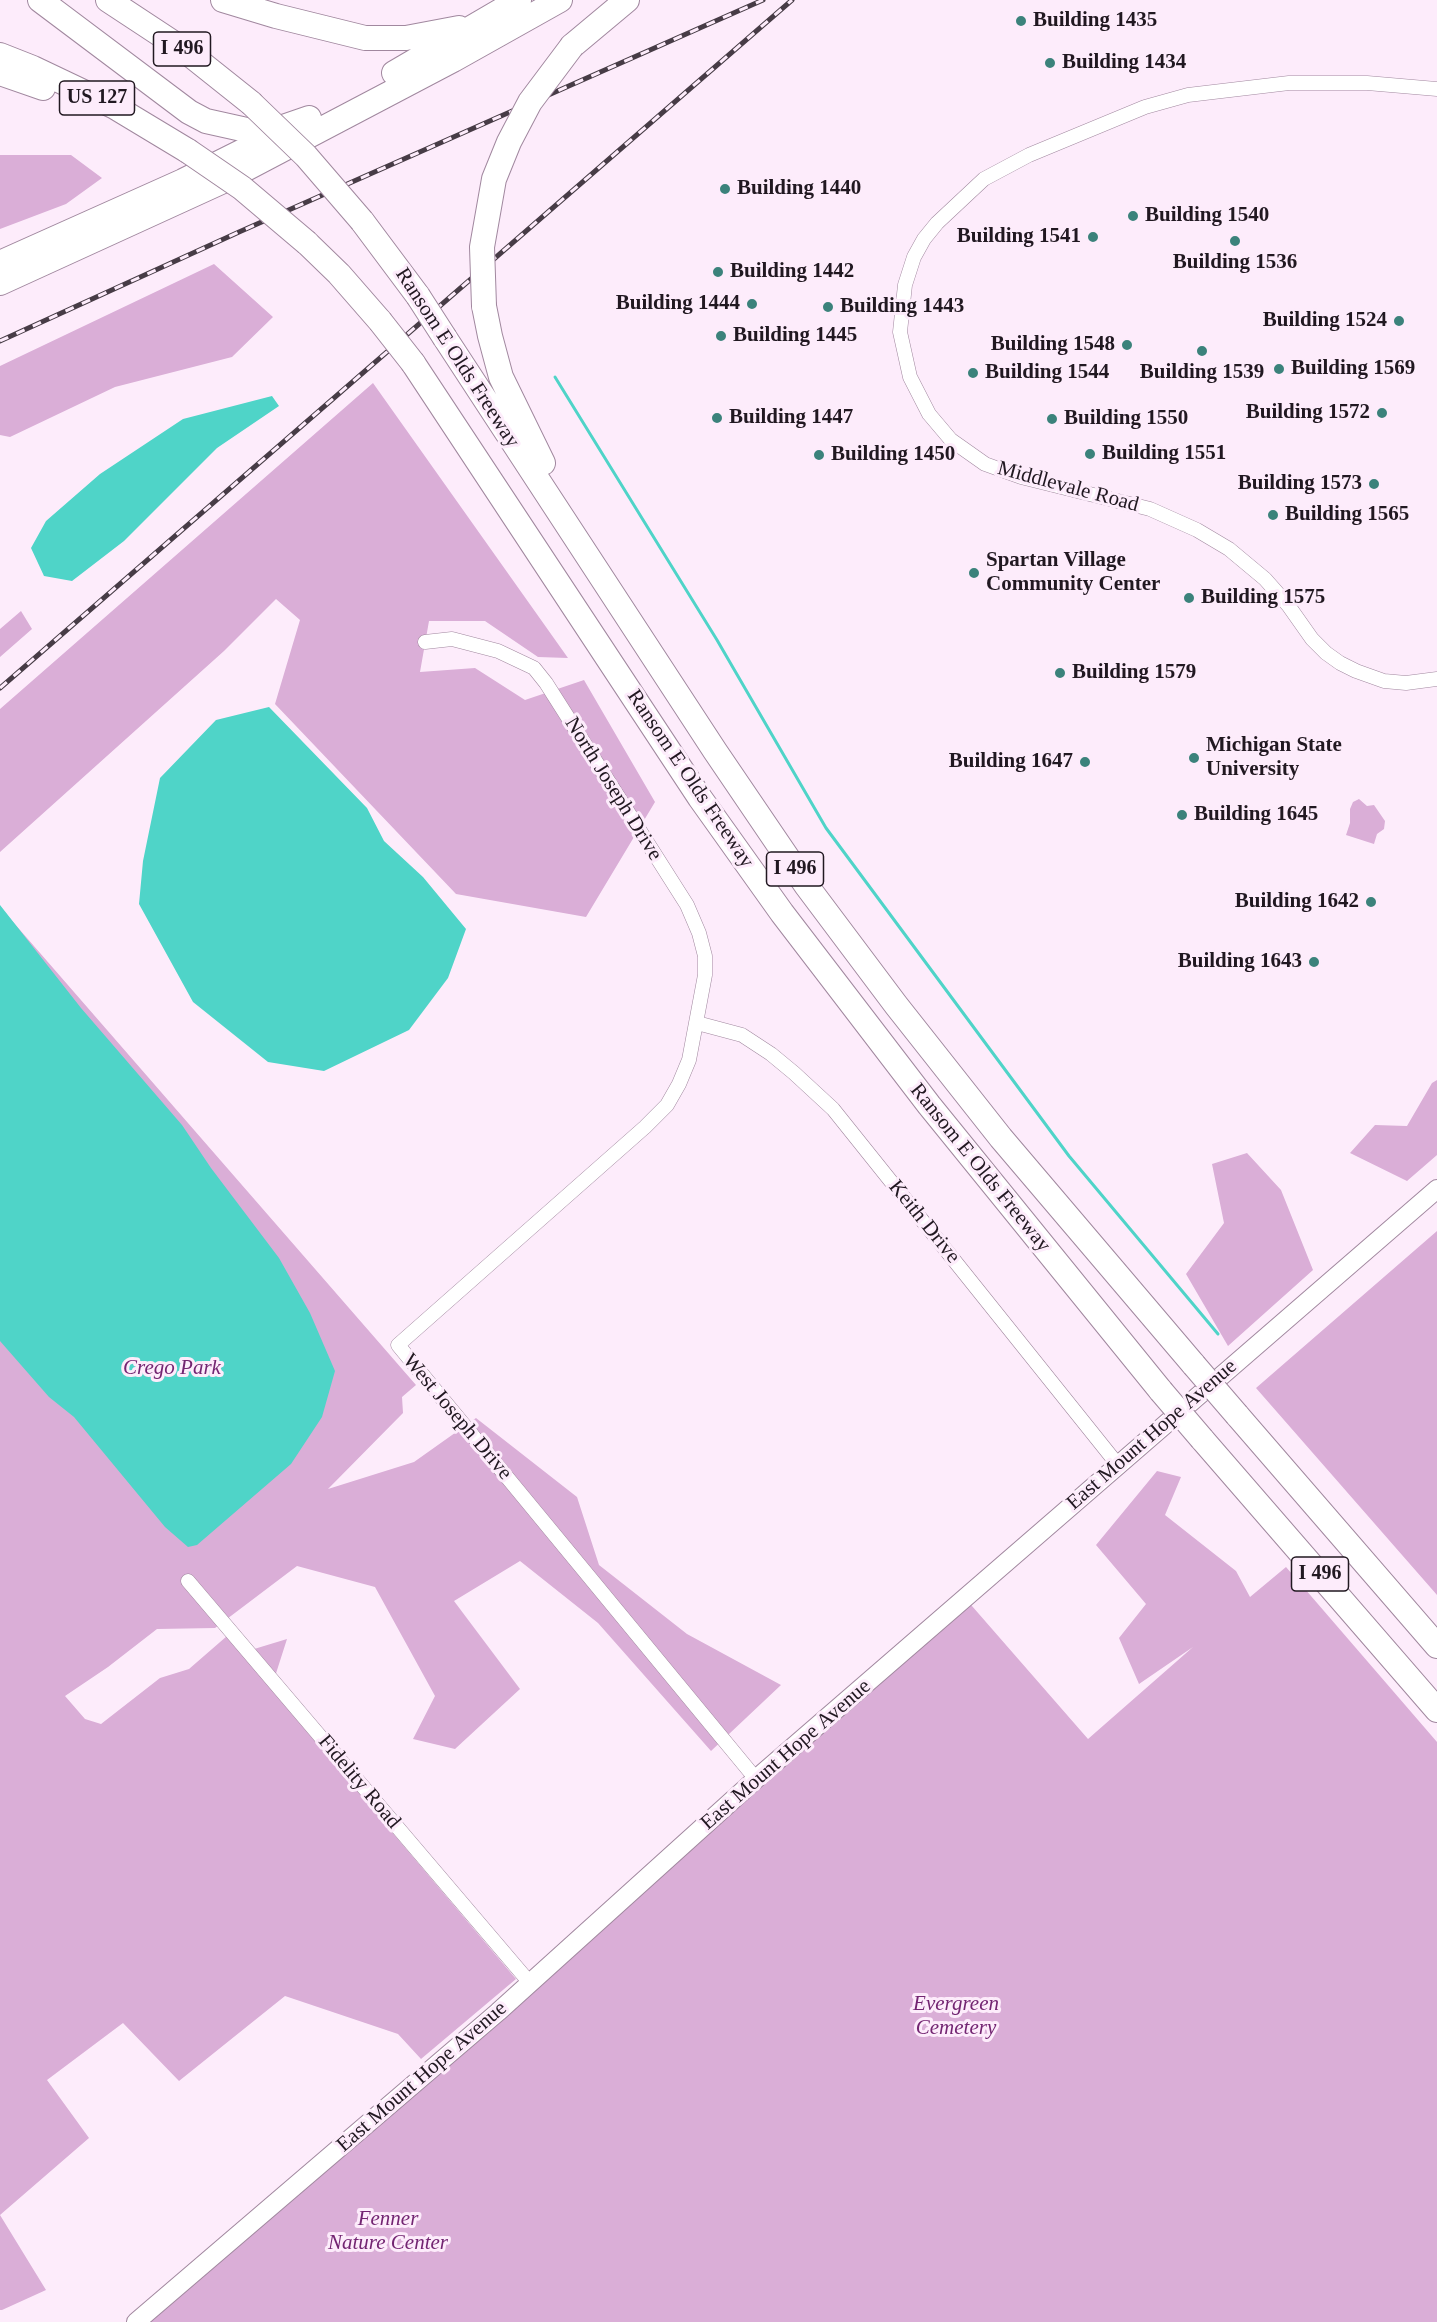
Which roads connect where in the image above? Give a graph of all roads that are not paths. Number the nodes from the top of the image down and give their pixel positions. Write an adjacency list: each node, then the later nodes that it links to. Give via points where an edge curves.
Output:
1 (40, 0): 12 (highway, via 206,121 251,131 280,128)
2 (108, 0): 16 (highway, Ransom E Olds Freeway / I 496, bridge, via 187,52 251,103 306,156 362,221 418,296)
3 (223, 0): 7 (highway, via 365,38 406,38)
4 (519, 0): 7 (highway)
5 (560, 0): 8 (highway)
6 (627, 0): 16 (highway, bridge, via 572,46 530,102 494,179 482,246 484,306 495,358 508,393)
7 (478, 24): 8 (highway)
8 (449, 52): 12 (highway); 15 (highway, via 221,182)
9 (0, 55): 13 (highway, US 127, via 115,107)
10 (0, 73): 13 (highway, Ransom E Olds Freeway / I 496, via 78,102)
11 (1437, 89): 18 (street, Middlevale Road, via 1366,82 1289,83 1188,95 1145,107 1029,155 984,179 924,239 905,285 900,332 910,377 929,414 951,440 985,464 1021,477 1150,509 1197,530 1229,549 1265,579 1312,639 1340,663 1384,681 1406,683)
12 (309, 118): 14 (highway, via 183,182)
13 (188, 151): 24 (highway, Ransom E Olds Freeway / I 496, bridge, via 251,195 307,243 380,321 412,363 700,798 782,913 936,1114 1161,1391)
14 (0, 263)
15 (0, 283)
16 (601, 578): 23 (highway, Ransom E Olds Freeway / I 496, bridge, via 766,829 1001,1138)
17 (424, 642): 19 (street, North Joseph Drive, via 452,639 498,651 534,668 546,683 699,933 705,975)
18 (1437, 678)
19 (697, 1023): 21 (street, Keith Drive, via 742,1035 795,1073 833,1109); 25 (street, West Joseph Drive, via 689,1060 667,1105 398,1345)
20 (1437, 1189): 21 (street, East Mount Hope Avenue)
21 (1118, 1465): 25 (street, East Mount Hope Avenue)
22 (188, 1581): 26 (street, Fidelity Road)
23 (1437, 1646)
24 (1437, 1710)
25 (756, 1779): 26 (street, East Mount Hope Avenue)
26 (530, 1983): 27 (street, East Mount Hope Avenue)
27 (136, 2322)

